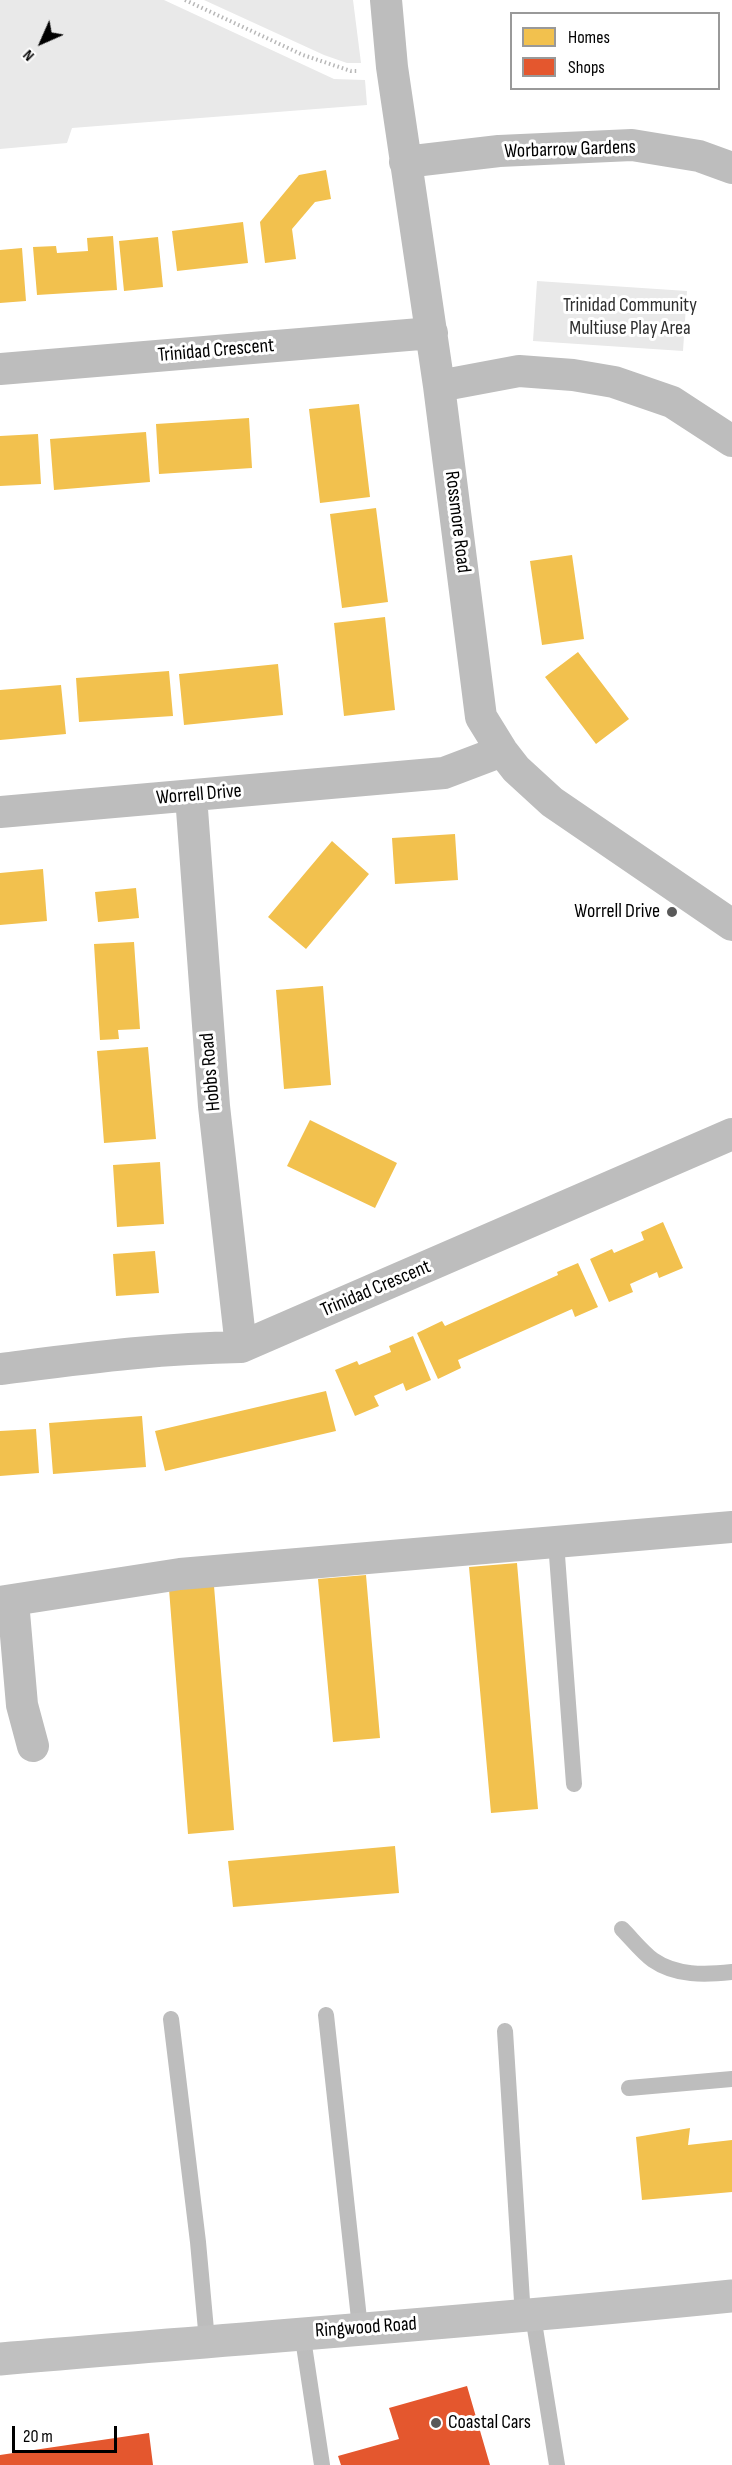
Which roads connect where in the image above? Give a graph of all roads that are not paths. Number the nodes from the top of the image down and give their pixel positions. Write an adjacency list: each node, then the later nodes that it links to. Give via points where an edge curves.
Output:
1 (386, 0): 2 (street, Rossmore Road)
2 (405, 162): 3 (street, Worbarrow Gardens, via 632,145 699,156); 4 (street, Rossmore Road)
3 (732, 168)
4 (432, 333): 5 (street, Trinidad Crescent); 6 (street, Rossmore Road)
5 (0, 369)
6 (439, 386): 7 (street, via 519,371 614,382 672,402); 8 (street, Rossmore Road, via 482,717)
7 (732, 441)
8 (502, 751): 9 (street, Worrell Drive, via 444,773); 11 (street, Rossmore Road, via 552,802)
9 (191, 796): 10 (street, Worrell Drive); 13 (street, Hobbs Road, via 214,1106)
10 (0, 812)
11 (732, 925)
12 (732, 1134): 13 (street, Trinidad Crescent)
13 (241, 1347): 14 (street, Trinidad Crescent, via 141,1353)
14 (0, 1369)
15 (732, 1527): 16 (street)
16 (556, 1542): 17 (street, via 180,1574); 19 (lane)
17 (7, 1602): 18 (street, via 22,1705)
18 (33, 1746)
19 (574, 1784)
20 (622, 1929): 21 (lane, via 653,1960 677,1971)
21 (732, 1972)
22 (326, 2015): 29 (lane)
23 (171, 2019): 31 (lane)
24 (505, 2031): 28 (lane)
25 (732, 2079): 26 (lane)
26 (629, 2088)
27 (732, 2296): 28 (main road, Ringwood Road)
28 (528, 2316): 29 (main road, Ringwood Road); 34 (lane)
29 (360, 2328): 30 (main road, Ringwood Road)
30 (302, 2332): 31 (main road, Ringwood Road); 33 (lane)
31 (207, 2341): 32 (main road, Ringwood Road)
32 (0, 2359)
33 (322, 2465)
34 (557, 2465)

